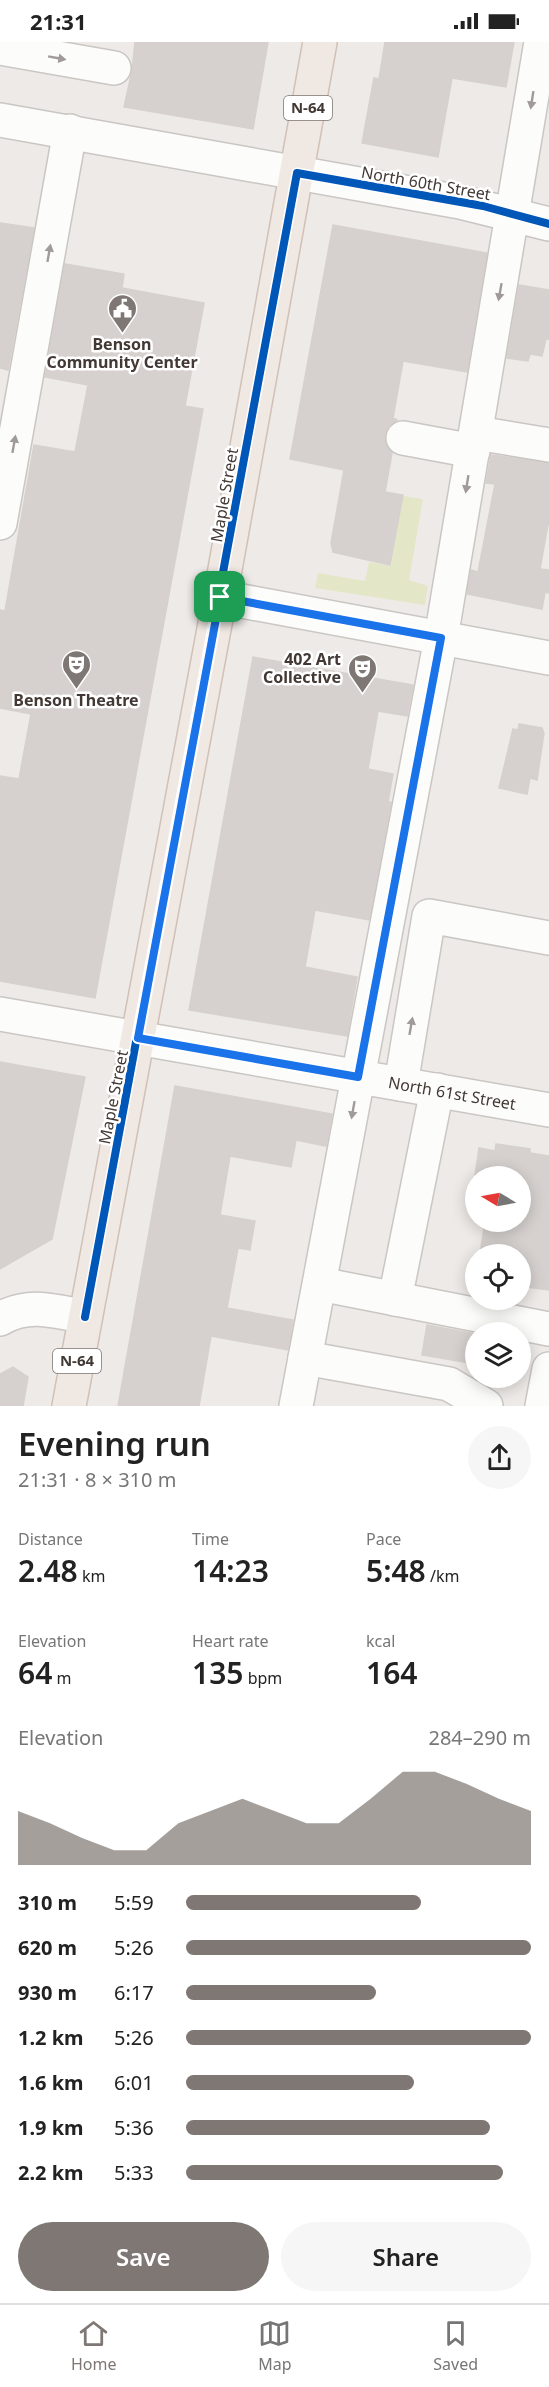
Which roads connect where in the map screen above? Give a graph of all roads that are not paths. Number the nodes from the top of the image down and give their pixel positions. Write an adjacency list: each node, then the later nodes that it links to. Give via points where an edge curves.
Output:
1 (320, 42): 7 (main road, Maple Street / N-64)
2 (542, 42): 8 (street, one-way to 8)
3 (0, 48): 4 (street, one-way to 4)
4 (114, 68)
5 (0, 120): 6 (street, North 60th Street)
6 (70, 132): 7 (street, North 60th Street); 13 (street, one-way to 6)
7 (297, 173): 8 (street, North 60th Street); 14 (main road, Maple Street / N-64)
8 (513, 215): 9 (street, North 60th Street); 11 (street, one-way to 11)
9 (549, 224)
10 (403, 438): 11 (street)
11 (474, 442): 12 (street); 15 (street, one-way to 15)
12 (549, 445)
13 (0, 523)
14 (220, 597): 15 (street); 19 (main road, Maple Street / N-64)
15 (441, 638): 16 (street); 20 (street)
16 (549, 658)
17 (549, 938): 21 (street, one-way to 17, via 429,916)
18 (0, 1014): 19 (street, North 61st Street)
19 (138, 1038): 20 (street, North 61st Street); 26 (main road, Maple Street / N-64)
20 (358, 1077): 21 (street, North 61st Street); 24 (street, one-way to 24)
21 (401, 1084): 22 (street, North 61st Street)
22 (437, 1090): 23 (street, North 61st Street); 25 (street)
23 (549, 1110)
24 (320, 1284): 25 (street); 29 (street)
25 (395, 1299): 28 (street)
26 (85, 1317): 27 (street, via 33,1308); 31 (main road, Maple Street / N-64)
27 (0, 1319)
28 (549, 1329)
29 (305, 1358): 32 (street); 33 (street, via 449,1384)
30 (549, 1369): 34 (street)
31 (69, 1406)
32 (296, 1406)
33 (486, 1406)
34 (542, 1406)

